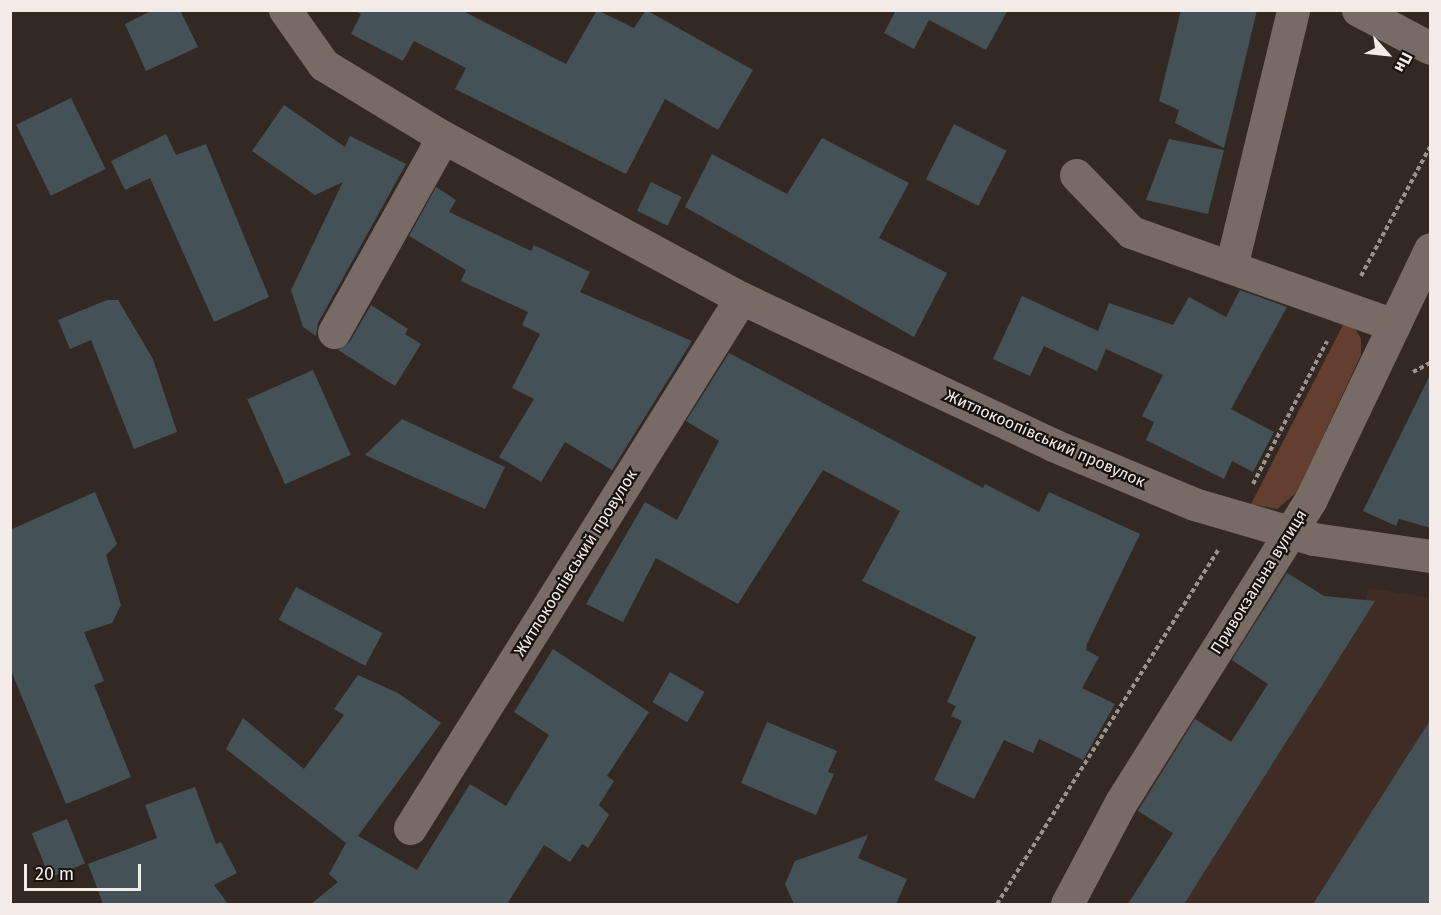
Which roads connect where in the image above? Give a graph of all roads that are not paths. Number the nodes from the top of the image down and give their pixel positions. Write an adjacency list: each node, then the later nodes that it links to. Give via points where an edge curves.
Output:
1 (285, 10): 5 (street, Житлокоопівський провулок, via 324,65)
2 (1293, 10): 8 (street)
3 (1358, 10): 4 (street)
4 (1431, 48)
5 (443, 137): 9 (street, Житлокоопівський провулок); 11 (street)
6 (1076, 175): 8 (street, via 1131,232)
7 (1431, 249): 10 (street, Привокзальна вулиця)
8 (1231, 267): 10 (street)
9 (741, 298): 12 (street, Житлокоопівський провулок, via 1053,446 1215,512); 14 (street, Житлокоопівський провулок)
10 (1394, 325): 12 (street, Привокзальна вулиця)
11 (334, 332)
12 (1291, 533): 13 (street, Житлокоопівський провулок); 15 (street, Привокзальна вулиця, via 1121,802)
13 (1431, 556)
14 (411, 828)
15 (1067, 904)

